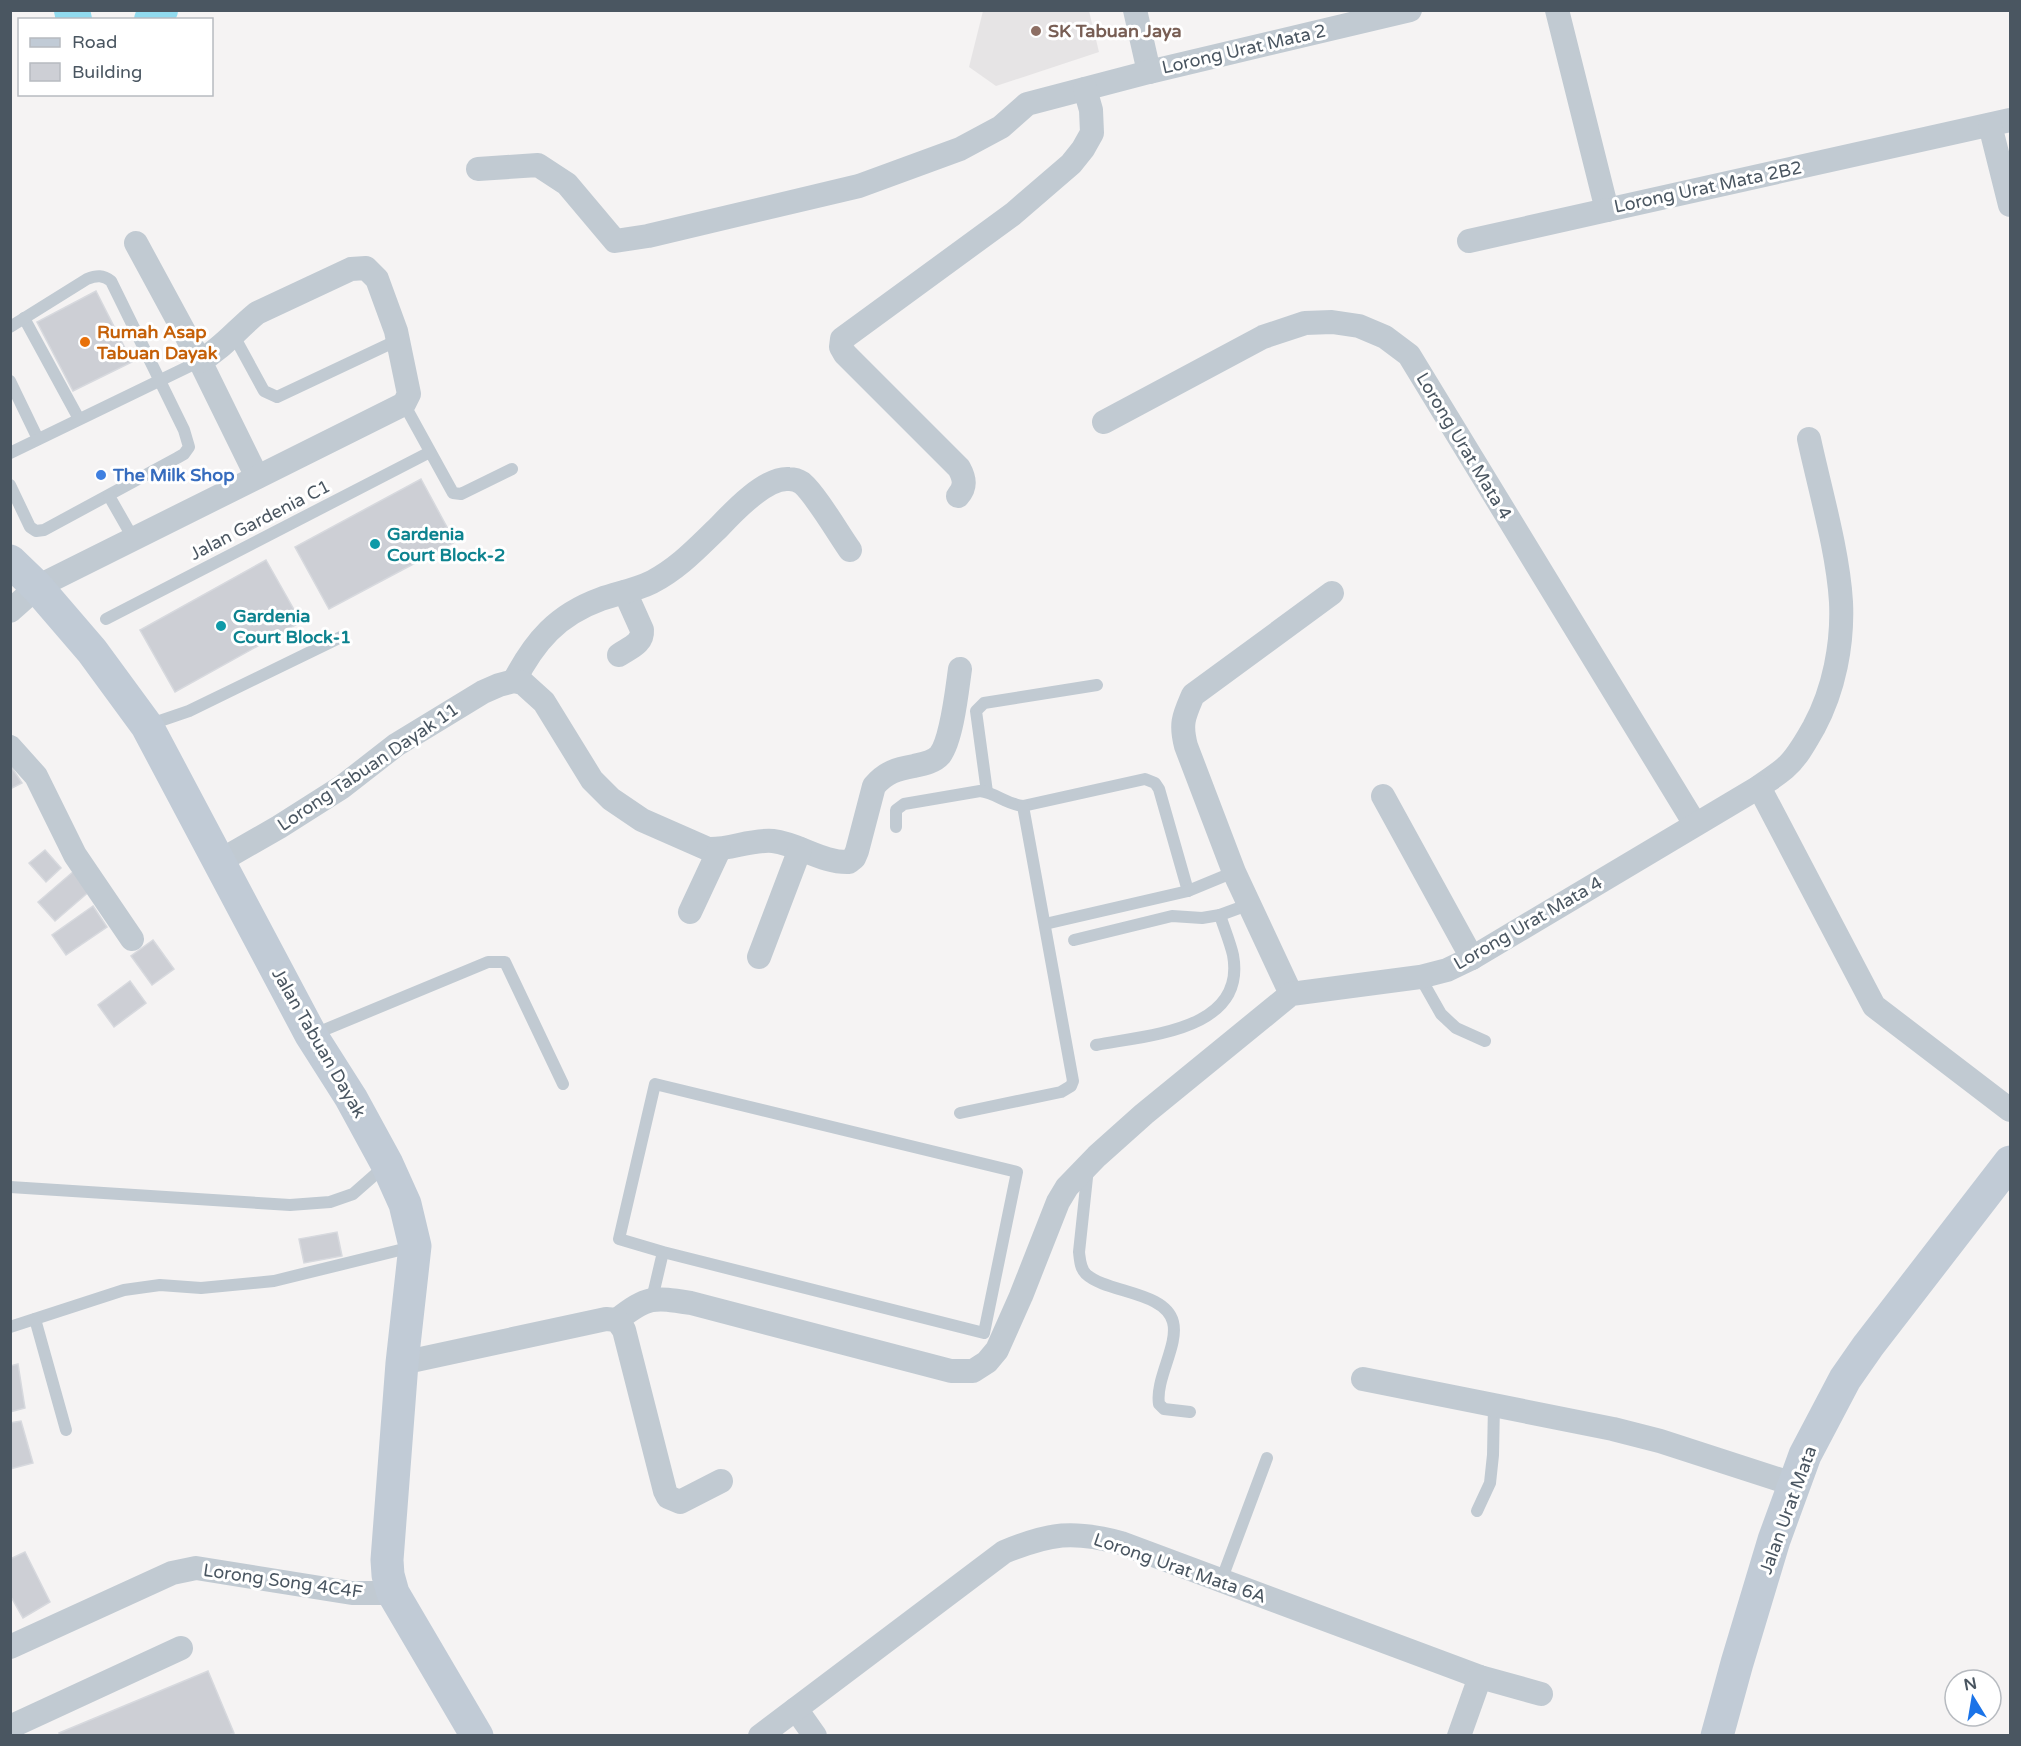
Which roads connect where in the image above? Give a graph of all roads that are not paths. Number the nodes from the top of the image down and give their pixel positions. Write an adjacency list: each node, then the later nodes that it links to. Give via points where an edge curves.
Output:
1 (1135, 10): 4 (street)
2 (1410, 10): 4 (street, Lorong Urat Mata 2)
3 (1557, 10): 9 (street, Lorong Urat Mata 2B2)
4 (1149, 72): 5 (street, Lorong Urat Mata 2)
5 (1084, 90): 7 (street, Lorong Urat Mata 2, via 1027,104 1001,127 960,149 859,186 615,241 567,184 538,165); 30 (street, via 1091,110 1092,133 1071,164 1013,213 842,339 844,354 959,468 965,482)
6 (2000, 122): 8 (street); 9 (street, Lorong Urat Mata 2B2)
7 (478, 169)
8 (2010, 205)
9 (1606, 210): 10 (street)
10 (1469, 242)
11 (136, 243): 16 (street)
12 (24, 318): 13 (lane); 17 (lane, via 87,279 106,277); 20 (lane)
13 (10, 327)
14 (234, 336): 15 (lane, via 264,391 277,397); 15 (street, via 257,313 358,267 366,268 377,279); 16 (street)
15 (398, 340): 19 (street, via 410,394)
16 (200, 361): 17 (lane); 27 (street)
17 (159, 380): 20 (lane); 29 (lane, via 189,447 184,454)
18 (10, 381): 22 (lane)
19 (404, 404): 24 (lane); 27 (street)
20 (79, 419): 22 (lane)
21 (1104, 422): 50 (street, Lorong Urat Mata 4, via 1263,337 1305,323 1359,326 1385,337 1409,355)
22 (38, 439): 25 (lane)
23 (1809, 439): 46 (street, Lorong Urat Mata 4, via 1834,553 1841,602 1839,641 1833,680 1806,742 1786,768)
24 (430, 452): 26 (lane, via 453,493 461,494); 38 (lane, Jalan Gardenia C1)
25 (10, 453)
26 (512, 469)
27 (257, 477): 31 (street)
28 (10, 485): 29 (lane, via 30,527 36,531)
29 (109, 496): 31 (lane)
30 (958, 496)
31 (133, 538): 34 (street)
32 (850, 550): 35 (street, via 801,483 780,479 758,491 680,566)
33 (10, 561): 34 (street, Jalan Tabuan Dayak)
34 (37, 587): 37 (street); 44 (street, Jalan Tabuan Dayak, via 92,651)
35 (625, 592): 40 (street, via 642,636); 42 (street, via 574,610 527,655)
36 (1332, 593): 55 (street, via 1193,695 1186,711 1181,729 1186,746)
37 (10, 611)
38 (106, 619)
39 (341, 637): 44 (lane, via 189,711)
40 (619, 655)
41 (960, 669): 52 (street, via 948,736 939,756 880,778 874,786 854,858 839,862)
42 (514, 681): 53 (street, via 523,683 544,702 592,780 611,799 642,820 708,849); 54 (street, Lorong Tabuan Dayak 11, via 483,692 425,727 342,787)
43 (1097, 685): 47 (lane, via 979,706 976,711)
44 (147, 726): 54 (street, Jalan Tabuan Dayak)
45 (10, 747): 61 (street, via 36,776 75,855)
46 (1759, 787): 50 (street, Lorong Urat Mata 4); 71 (street, via 1875,1006)
47 (987, 792): 49 (lane, via 1011,805); 51 (lane, via 904,804 896,810)
48 (1383, 796): 64 (street)
49 (1023, 806): 56 (lane, via 1150,780 1159,789); 60 (lane)
50 (1695, 825): 64 (street, Lorong Urat Mata 4)
51 (897, 827)
52 (800, 849): 53 (street, via 759,841); 63 (street)
53 (719, 850): 58 (street)
54 (218, 862): 67 (street, Jalan Tabuan Dayak)
55 (1234, 872): 56 (lane); 57 (street)
56 (1188, 891): 60 (lane)
57 (1250, 904): 59 (lane); 66 (street)
58 (690, 912)
59 (1220, 915): 62 (lane, via 1172,916); 69 (lane, via 1233,956 1226,1000 1207,1016 1186,1026)
60 (1045, 924): 72 (lane, via 1071,1086 1061,1092)
61 (132, 939)
62 (1074, 940)
63 (759, 957)
64 (1472, 958): 65 (street, Lorong Urat Mata 4)
65 (1420, 977): 66 (street, Lorong Urat Mata 4); 68 (lane, via 1441,1014 1456,1028)
66 (1291, 994): 75 (street, via 1144,1114)
67 (311, 1035): 70 (lane, via 488,962 505,962); 74 (street, Jalan Tabuan Dayak)
68 (1485, 1041)
69 (1096, 1044)
70 (562, 1084)
71 (2010, 1110)
72 (960, 1113)
73 (2010, 1162): 90 (street, Jalan Urat Mata, via 1856,1362)
74 (387, 1164): 76 (lane, via 353,1194 330,1202 300,1204); 77 (street, Jalan Tabuan Dayak, via 405,1204)
75 (1088, 1167): 79 (street, via 1058,1202 997,1350 973,1371 951,1371 691,1303); 86 (lane, via 1080,1266 1096,1280 1166,1310 1174,1332 1159,1404 1164,1409)
76 (10, 1187)
77 (415, 1246): 80 (lane, via 274,1281 124,1290); 83 (street, Jalan Tabuan Dayak)
78 (663, 1252): 78 (lane, via 984,1333 1017,1172 655,1084 619,1239); 79 (lane)
79 (652, 1299): 81 (street, via 637,1304)
80 (35, 1319): 82 (lane); 87 (lane)
81 (616, 1320): 83 (street); 89 (street, via 624,1330 668,1497 680,1502 687,1500)
82 (10, 1328)
83 (402, 1363): 93 (street, Jalan Tabuan Dayak, via 387,1560)
84 (1363, 1379): 85 (street)
85 (1494, 1405): 90 (street, via 1660,1441); 91 (lane, via 1490,1483)
86 (1190, 1412)
87 (66, 1430)
88 (1267, 1458): 92 (lane)
89 (721, 1481)
90 (1793, 1484): 104 (street, Jalan Urat Mata)
91 (1477, 1510)
92 (1221, 1581): 96 (street, Lorong Urat Mata 6A); 98 (street, Lorong Urat Mata 6A, via 1091,1535 1048,1536 1027,1542 976,1571)
93 (393, 1593): 94 (street, Lorong Song 4C4F, via 352,1593 196,1568 172,1573); 100 (street, Jalan Tabuan Dayak)
94 (10, 1647)
95 (181, 1648): 99 (street)
96 (1480, 1677): 97 (street, Lorong Urat Mata 6A); 103 (street)
97 (1540, 1694)
98 (796, 1709): 101 (street, Lorong Urat Mata 6A); 102 (street)
99 (10, 1727)
100 (477, 1736)
101 (760, 1736)
102 (815, 1736)
103 (1459, 1736)
104 (1717, 1736)

